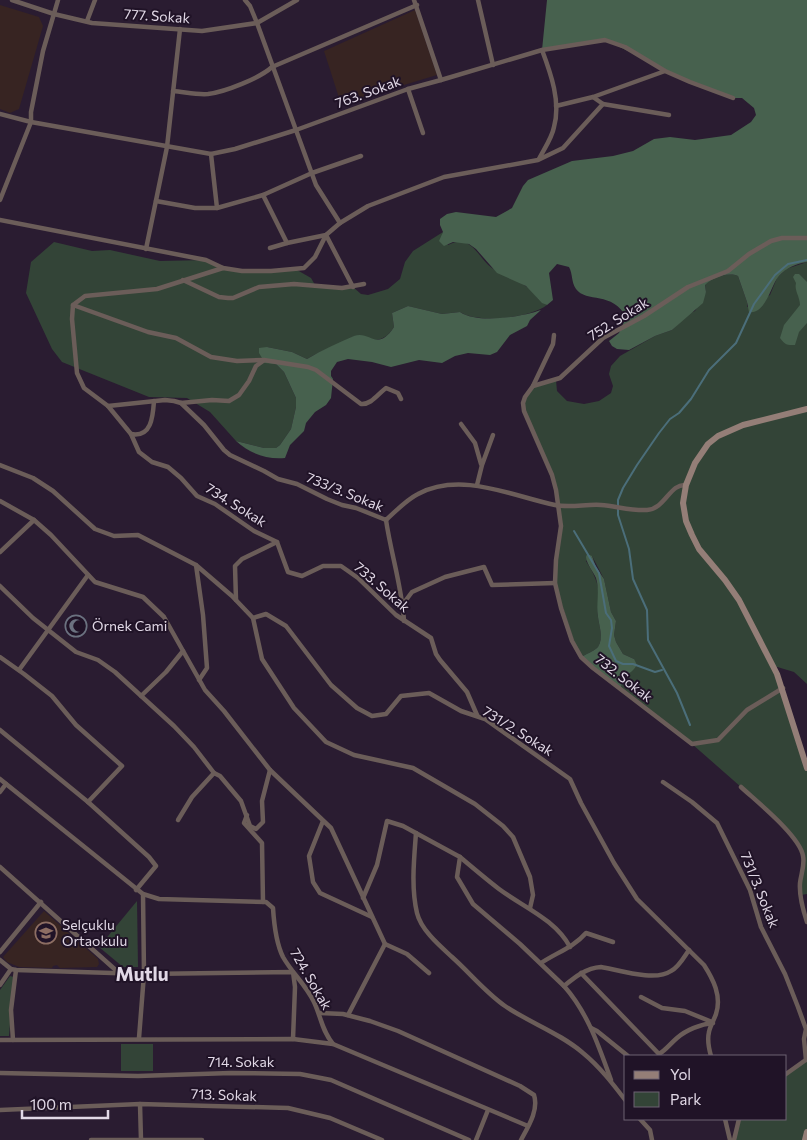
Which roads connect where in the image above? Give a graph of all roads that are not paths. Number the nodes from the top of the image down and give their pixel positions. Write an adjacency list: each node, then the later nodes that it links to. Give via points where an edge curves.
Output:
1 (12, 0): 9 (street, 777. Sokak)
2 (58, 0): 9 (street)
3 (95, 0): 10 (street)
4 (245, 0): 11 (street)
5 (297, 0): 11 (street, 777. Sokak)
6 (414, 0): 8 (street)
7 (478, 0): 14 (street)
8 (416, 5): 15 (street); 17 (street)
9 (54, 14): 10 (street, 777. Sokak); 26 (street, via 43,51)
10 (87, 21): 12 (street, 777. Sokak)
11 (257, 23): 12 (street, 777. Sokak, via 202,31); 15 (street)
12 (180, 29): 19 (street)
13 (542, 50): 14 (street, 763. Sokak); 16 (street, 763. Sokak, via 605,40 625,47); 23 (street, via 551,73)
14 (493, 65): 17 (street, 763. Sokak)
15 (272, 67): 19 (street, via 261,76 222,91 194,94); 27 (street)
16 (665, 71): 20 (street); 21 (street, 763. Sokak)
17 (441, 80): 18 (street, 763. Sokak)
18 (408, 90): 27 (street, 763. Sokak); 28 (street)
19 (174, 91): 29 (street)
20 (593, 97): 22 (street); 23 (street)
21 (733, 98)
22 (603, 104): 25 (street); 32 (street, via 563,148)
23 (556, 106): 32 (street, via 554,128)
24 (0, 114): 26 (street, 763. Sokak)
25 (669, 116)
26 (31, 122): 29 (street, 763. Sokak); 35 (street)
27 (296, 130): 30 (street, 763. Sokak); 33 (street)
28 (423, 133)
29 (167, 147): 30 (street, 763. Sokak); 36 (street)
30 (211, 154): 37 (street)
31 (361, 156): 33 (street)
32 (538, 160): 39 (street, via 444,177 368,206)
33 (312, 173): 34 (street); 39 (street)
34 (263, 195): 37 (street); 42 (street)
35 (0, 200)
36 (156, 201): 37 (street, via 195,208); 44 (street)
37 (217, 208)
38 (0, 220): 44 (street)
39 (340, 223): 40 (street)
40 (326, 235): 42 (street); 45 (street, via 315,257 304,268 255,271); 48 (street)
41 (807, 238): 52 (street, 752. Sokak, via 771,240 728,271 688,286 644,316 603,338 560,378)
42 (287, 243): 43 (street)
43 (270, 248)
44 (146, 249): 45 (street, via 206,260)
45 (223, 268): 46 (street)
46 (183, 280): 48 (street, via 228,298 259,287 294,284); 49 (street, via 157,289 85,296)
47 (364, 284): 48 (street)
48 (353, 287)
49 (73, 305): 51 (street, via 148,332 176,338 211,357 237,361); 56 (street, 734. Sokak, via 77,372 84,388)
50 (554, 335): 52 (street, via 554,344)
51 (264, 360): 53 (street, via 316,370 361,404 366,405 386,388 398,393); 55 (street, via 256,366 239,395 229,401)
52 (533, 386): 66 (street, via 525,397 524,411 552,475)
53 (401, 399)
54 (154, 401): 55 (street); 56 (street); 59 (street, via 148,429 137,435)
55 (181, 404): 68 (street, 733/3. Sokak, via 230,455 278,479)
56 (108, 406): 59 (street, 734. Sokak)
57 (807, 408): 64 (street, via 743,425 718,436 698,458)
58 (461, 424): 62 (street, via 475,443)
59 (131, 434): 69 (street, 734. Sokak, via 139,452 152,462 168,467 197,496)
60 (493, 435): 62 (street)
61 (0, 465): 71 (street, via 33,478 53,491 95,529 114,536 138,535)
62 (482, 465): 63 (street)
63 (477, 485): 66 (street, 733/3. Sokak); 68 (street, 733/3. Sokak, via 429,488 404,503)
64 (686, 485): 66 (street, 733/3. Sokak, via 676,487 663,502 647,510 601,505); 84 (street, via 684,511 692,535 699,549 739,600 778,674)
65 (0, 501): 67 (street)
66 (558, 506): 73 (street, 732. Sokak, via 561,526)
67 (34, 520): 70 (street); 72 (street)
68 (386, 520): 76 (street)
69 (277, 542): 75 (street, 734. Sokak, via 242,559 235,566); 78 (street, 733. Sokak, via 288,572 302,576 323,566 341,566)
70 (0, 552)
71 (196, 565): 75 (street); 83 (street, via 207,668)
72 (88, 575): 79 (street); 80 (street, via 95,582 112,589 143,597 164,617)
73 (555, 583): 76 (street, via 492,585 484,567 444,577 412,592); 84 (street, 732. Sokak, via 568,631 581,658 692,744 718,740 747,710)
74 (0, 586): 79 (street)
75 (236, 600): 77 (street)
76 (403, 604): 78 (street)
77 (253, 618): 86 (street, 731/2. Sokak, via 266,614 286,626 331,685 356,708 372,716 386,714 401,696 429,693 461,711); 110 (street, via 262,659 294,708 326,742 354,755 413,768 475,804 504,826 513,837 530,876 533,895)
78 (404, 622): 86 (street, 733. Sokak, via 432,638 436,654 467,692)
79 (49, 630): 82 (street); 85 (street, via 76,652 98,660 115,672)
80 (183, 651): 83 (street); 85 (street)
81 (0, 657): 82 (street)
82 (19, 670): 96 (street, via 52,696 76,725 122,766)
83 (199, 680): 89 (street)
84 (782, 688): 88 (street)
85 (141, 696): 90 (street, via 174,726)
86 (476, 715): 116 (street, 731/2. Sokak, via 570,778 614,863 637,899)
87 (0, 730): 96 (street)
88 (807, 768)
89 (270, 770): 97 (street, via 262,801 263,822 253,828); 99 (street)
90 (214, 772): 97 (street, via 241,801); 98 (street, via 192,796)
91 (0, 779): 93 (street)
92 (663, 782): 133 (street, 731/3. Sokak, via 718,823 750,890 761,927 785,974)
93 (6, 784): 95 (street); 105 (street)
94 (741, 787): 102 (street, via 777,820)
95 (0, 792)
96 (88, 802): 105 (street, via 156,866)
97 (247, 815): 109 (street, via 244,823 262,843)
98 (178, 820)
99 (323, 820): 107 (street, via 331,828); 111 (street, via 309,856 314,882 320,893)
100 (416, 833): 103 (street); 107 (street, via 387,821 377,865); 144 (street, via 414,882 417,914 432,938 480,986 506,1006 544,1026 582,1052)
101 (807, 847): 102 (street)
102 (802, 852): 112 (street, via 800,885)
103 (460, 857): 110 (street, via 500,890); 119 (street, via 457,877 473,904)
104 (0, 868): 108 (street)
105 (136, 890): 106 (street)
106 (143, 894): 109 (street, via 159,899); 124 (street)
107 (363, 898): 111 (street)
108 (41, 902): 117 (street); 122 (street)
109 (263, 902): 121 (street, 724. Sokak, via 273,908 282,955)
110 (530, 908): 115 (street, via 567,940)
111 (372, 917): 114 (street)
112 (807, 922)
113 (613, 942): 115 (street, via 586,933)
114 (385, 944): 125 (street, via 407,954); 130 (street)
115 (570, 947): 119 (street)
116 (689, 950): 123 (street, via 673,971 664,975 650,976 601,967); 131 (street, 731/2. Sokak, via 704,965 716,989 718,1002)
117 (0, 952)
118 (0, 960): 120 (street)
119 (541, 963): 127 (street)
120 (14, 970): 122 (street); 126 (street); 137 (street)
121 (293, 972): 124 (street); 129 (street, 724. Sokak); 135 (street)
122 (119, 973): 124 (street)
123 (581, 973): 127 (street); 131 (street, via 659,1054 678,1037 703,1024)
124 (144, 974): 134 (street)
125 (429, 974)
126 (0, 985)
127 (564, 986): 132 (street, via 577,1000)
128 (641, 997): 131 (street, via 662,1008 685,1012)
129 (320, 1013): 130 (street); 138 (street, 724. Sokak, via 326,1035)
130 (348, 1015): 152 (street, via 398,1031 520,1086 536,1100)
131 (713, 1023): 140 (street, 731/2. Sokak, via 708,1040)
132 (591, 1028): 139 (street); 144 (street)
133 (806, 1029): 141 (street)
134 (139, 1038): 135 (street); 137 (street)
135 (293, 1039): 138 (street)
136 (0, 1040): 137 (street)
137 (13, 1040)
138 (333, 1044): 148 (street)
139 (627, 1055)
140 (711, 1055)
141 (806, 1059): 143 (street)
142 (0, 1073): 158 (street, 714. Sokak, via 138,1076 300,1074 331,1080)
143 (787, 1073)
144 (613, 1084): 145 (street)
145 (624, 1098)
146 (140, 1104): 147 (street, 713. Sokak); 155 (street); 157 (street, 713. Sokak, via 288,1108 330,1118)
147 (0, 1110)
148 (488, 1110): 152 (street); 159 (street)
149 (641, 1120): 161 (street, via 650,1130)
150 (725, 1120): 162 (street)
151 (739, 1120): 163 (street)
152 (528, 1126): 160 (street)
153 (807, 1132): 164 (street)
154 (91, 1140): 155 (street)
155 (141, 1140): 156 (street)
156 (202, 1140)
157 (382, 1140)
158 (469, 1140)
159 (476, 1140)
160 (521, 1140)
161 (652, 1140)
162 (730, 1140)
163 (734, 1140)
164 (805, 1140)

